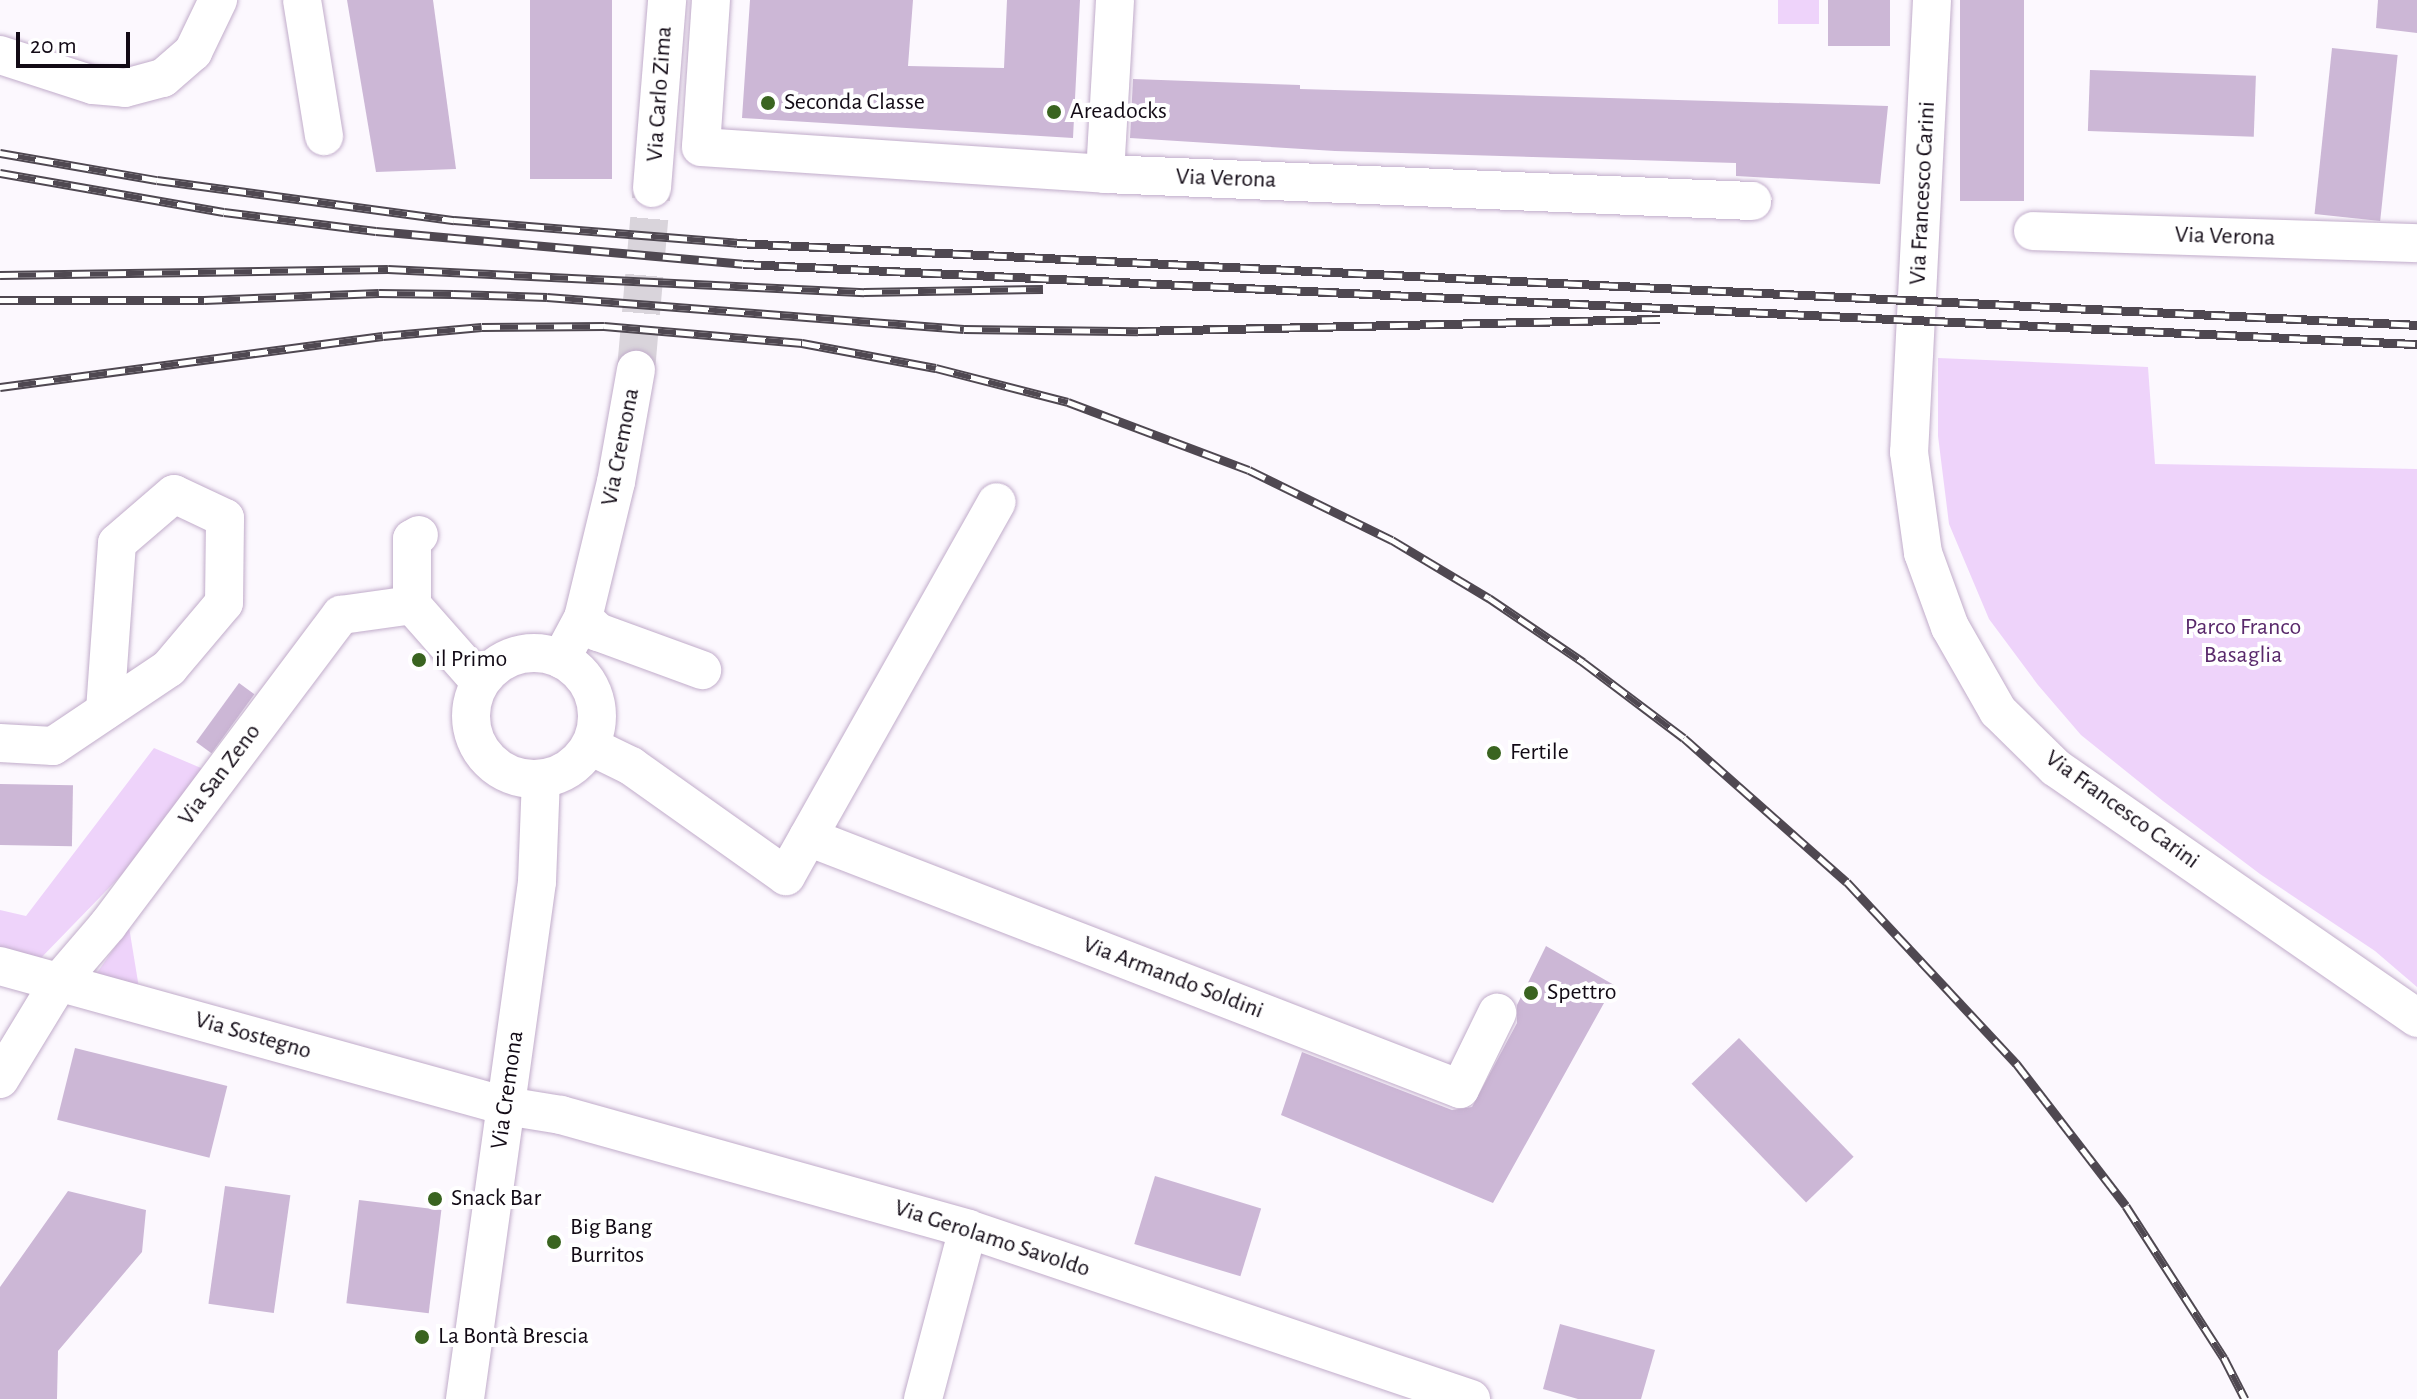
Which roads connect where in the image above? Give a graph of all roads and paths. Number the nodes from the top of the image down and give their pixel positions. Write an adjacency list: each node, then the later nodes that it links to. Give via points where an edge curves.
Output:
1 (218, 0): 7 (street, via 193,52 163,78 125,88 93,85)
2 (302, 0): 8 (street)
3 (667, 0): 11 (street, Via Carlo Zima)
4 (711, 0): 9 (street, Via Carlo Zima)
5 (1115, 0): 10 (street)
6 (1932, 0): 31 (street, Via Francesco Carini, via 1909,452 1923,553 1950,627 1998,711 2056,768)
7 (0, 55)
8 (324, 136)
9 (701, 147): 10 (street, Via Verona)
10 (1105, 174): 12 (street, Via Verona)
11 (652, 188)
12 (1752, 201)
13 (2033, 231): 14 (street, Via Verona)
14 (2417, 243)
15 (636, 370): 19 (street, Via Cremona)
16 (997, 502): 27 (street)
17 (419, 535): 18 (street, via 412,539)
18 (412, 605): 22 (street); 29 (street, Via San Zeno, via 341,615 108,925)
19 (583, 618): 20 (street, Via Cremona); 21 (street, via 598,632)
20 (561, 659): 22 (street, via 539,653 516,655 495,665); 25 (street, via 579,670 591,687 597,727)
21 (702, 670)
22 (480, 682): 26 (street, via 471,711 475,741 501,771)
23 (105, 711): 23 (street, via 169,668 224,603 225,518 174,494 117,543); 24 (street, via 53,746)
24 (0, 743)
25 (590, 746): 26 (street, via 570,769); 27 (street, via 631,766 786,876)
26 (541, 780): 33 (street, Via Cremona, via 537,882)
27 (808, 837): 30 (street, Via Armando Soldini, via 1460,1089)
28 (0, 966): 29 (street, Via Sostegno)
29 (59, 982): 32 (street, Via San Zeno); 33 (street, Via Sostegno)
30 (1497, 1013)
31 (2417, 1018)
32 (0, 1079)
33 (506, 1106): 34 (street, Via Gerolamo Savoldo, via 561,1115); 35 (street, Via Cremona)
34 (968, 1229): 36 (street); 37 (street, Via Gerolamo Savoldo)
35 (465, 1399)
36 (923, 1399)
37 (1471, 1399)

